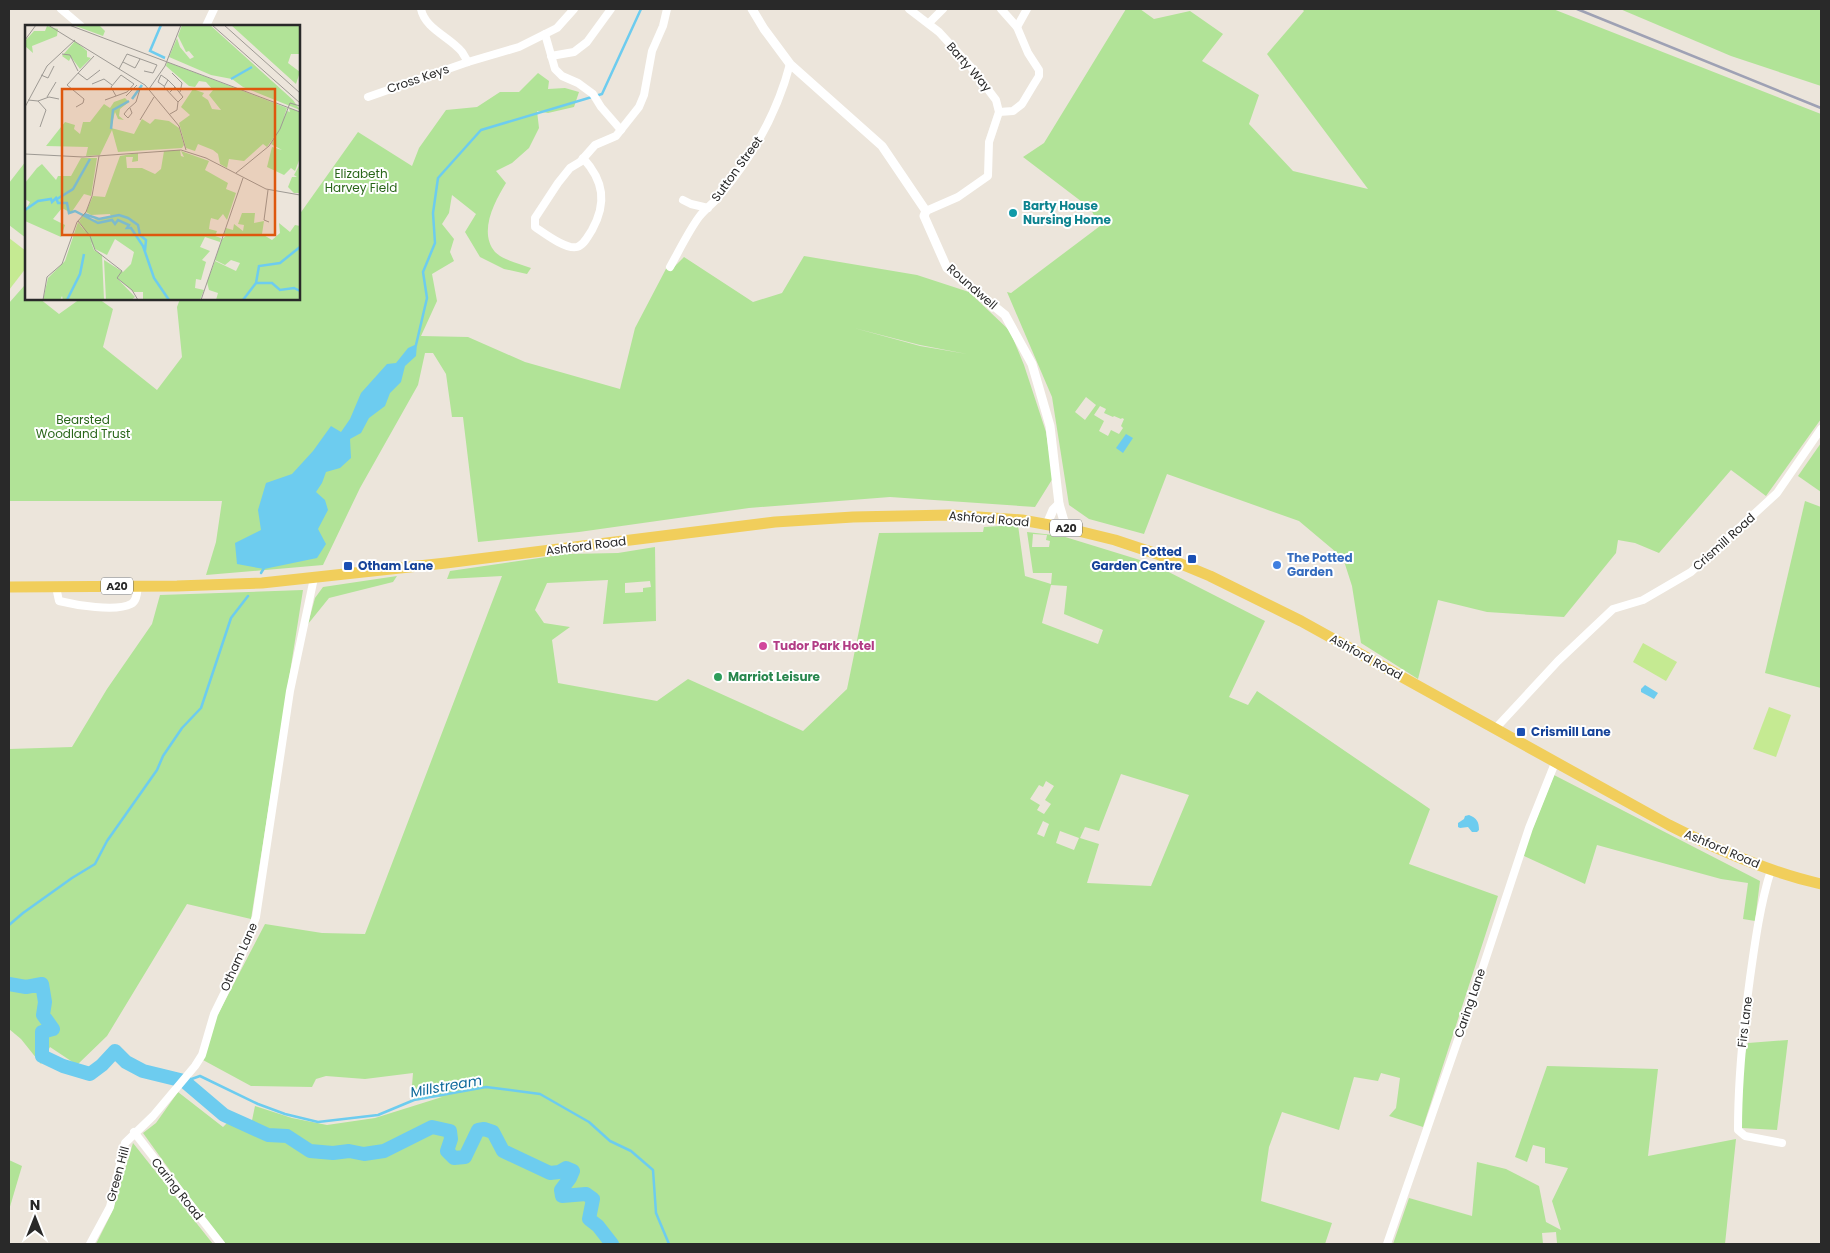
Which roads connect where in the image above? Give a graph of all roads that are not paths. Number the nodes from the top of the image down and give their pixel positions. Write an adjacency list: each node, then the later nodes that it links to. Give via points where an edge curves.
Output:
1 (60, 9): 13 (street)
2 (214, 9): 14 (street)
3 (421, 9): 18 (street, Cross Keys, via 430,24 462,52)
4 (574, 9): 16 (street, Cross Keys, via 557,28)
5 (611, 9): 17 (street, via 588,42 574,52)
6 (667, 9): 22 (street, via 652,51 640,107)
7 (752, 9): 19 (street, Roundwell)
8 (909, 9): 12 (street, Barty Way)
9 (943, 9): 12 (street)
10 (1001, 9): 15 (street)
11 (1027, 9): 15 (street)
12 (929, 23): 21 (street, Barty Way, via 986,85 996,100)
13 (80, 25)
14 (206, 25)
15 (1017, 27): 21 (street, via 1038,67 1039,76 1018,108)
16 (545, 34): 17 (street); 18 (street, Cross Keys, via 519,47)
17 (551, 56): 22 (street, via 555,69 593,94)
18 (468, 62): 20 (street, Cross Keys)
19 (790, 64): 25 (street, Sutton Street, via 771,120 753,150); 26 (street, Roundwell, via 882,146)
20 (368, 97)
21 (999, 112): 26 (street, via 989,142 988,176 958,196)
22 (621, 130): 23 (street, via 616,136 595,145)
23 (584, 158): 23 (street, via 597,176 602,202 586,240 578,247 568,247 535,227 535,218 570,168)
24 (683, 200): 25 (street)
25 (708, 208): 27 (street, Sutton Street, via 699,217)
26 (926, 211): 29 (street, Roundwell, via 924,216 947,268 1005,315 1032,364 1050,426)
27 (670, 267)
28 (1821, 429): 36 (street, Crismill Road, via 1777,493 1738,530 1691,572 1643,600 1613,609 1558,661)
29 (1059, 504): 30 (street); 31 (street, Roundwell)
30 (1047, 524): 31 (main road, Ashford Road / A20); 32 (main road, Ashford Road / A20, via 920,514 819,519)
31 (1066, 528): 36 (main road, Ashford Road / A20, via 1157,554 1239,589)
32 (314, 578): 33 (main road, Ashford Road / A20, via 262,583); 40 (street, Otham Lane, via 290,691 256,917 238,965 214,1014 202,1055 153,1116)
33 (138, 586): 35 (main road, Ashford Road / A20); 35 (street, via 136,599 119,607 59,601)
34 (9, 587): 35 (main road, Ashford Road / A20)
35 (56, 587)
36 (1495, 729): 37 (main road, Ashford Road / A20)
37 (1555, 762): 38 (main road, Ashford Road / A20, via 1682,832); 44 (street, Caring Lane, via 1529,828)
38 (1772, 870): 39 (main road, Ashford Road / A20); 41 (street, Firs Lane, via 1754,946 1738,1089 1738,1130 1745,1136)
39 (1821, 884)
40 (134, 1132): 42 (street, Green Hill, via 125,1143 110,1207); 43 (street, Caring Road)
41 (1782, 1143)
42 (90, 1244)
43 (221, 1244)
44 (1387, 1244)

